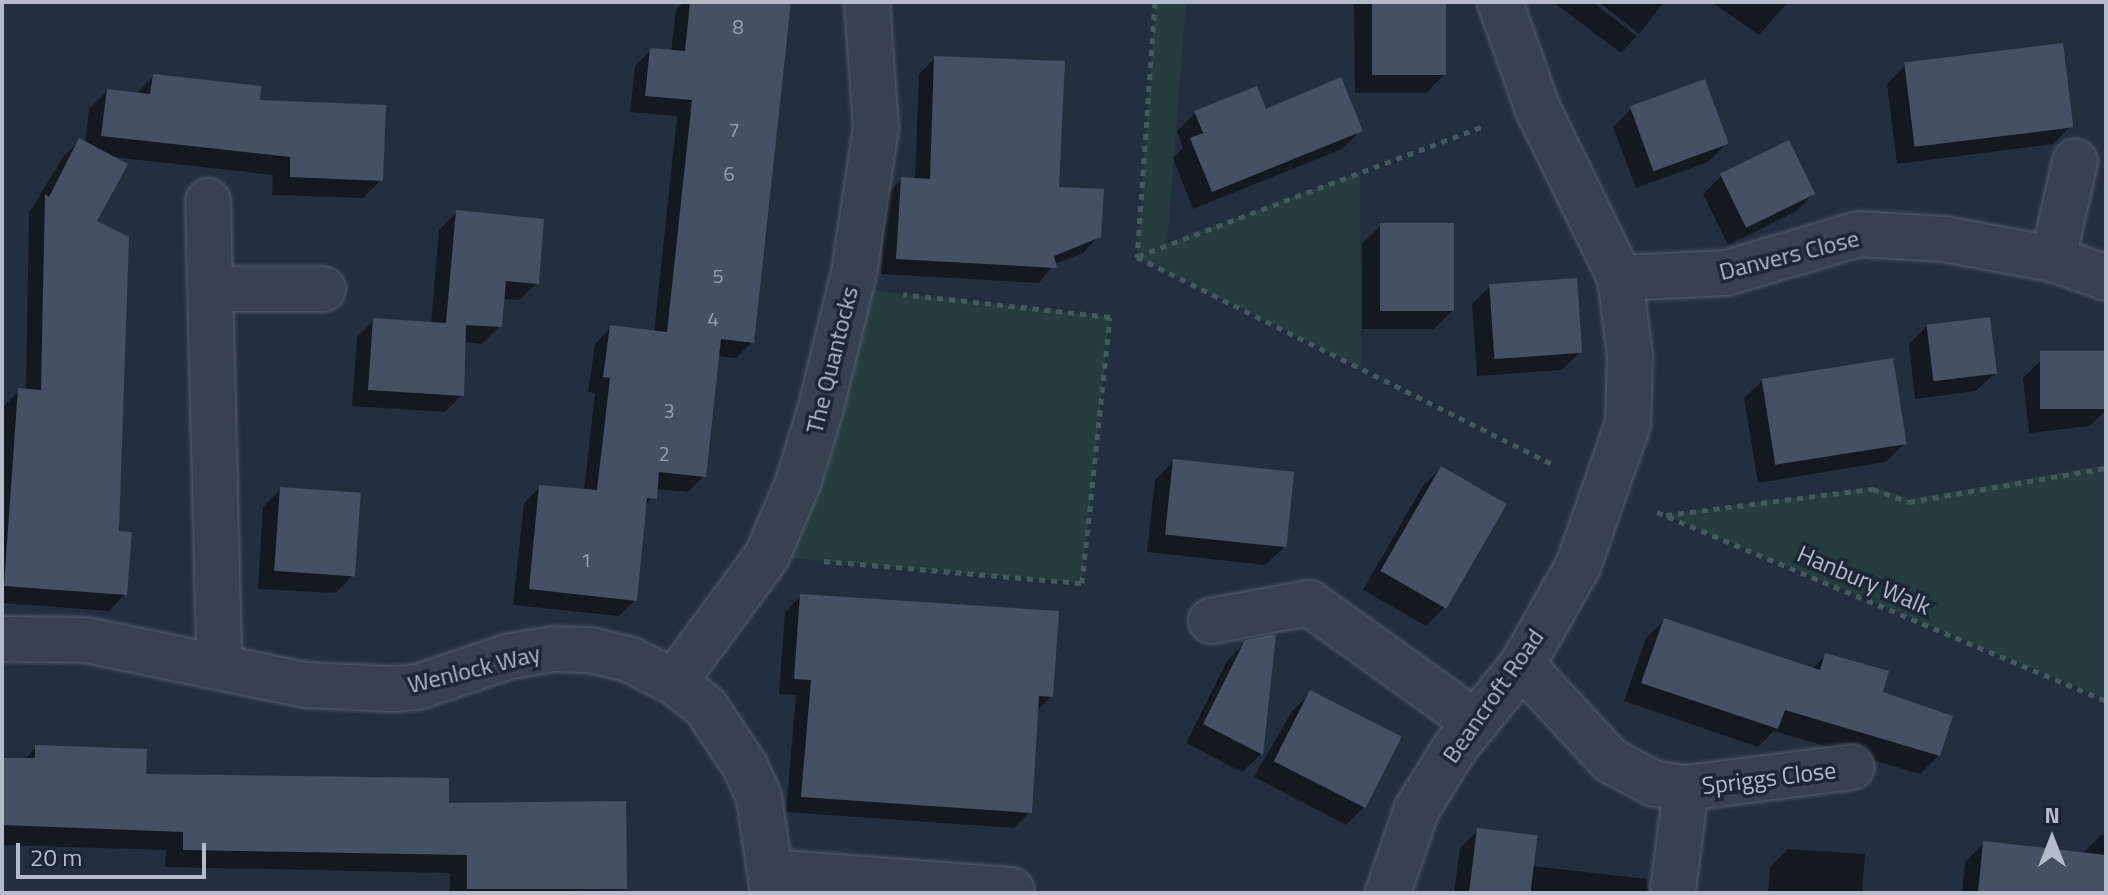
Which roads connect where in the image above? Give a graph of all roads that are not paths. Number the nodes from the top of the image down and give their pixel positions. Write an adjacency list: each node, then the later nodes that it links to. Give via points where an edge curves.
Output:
1 (867, 2): 14 (street, The Quantocks, via 876,128 851,288 798,483 767,556)
2 (1500, 2): 6 (street, Beancroft Road, via 1537,107)
3 (2075, 161): 5 (street)
4 (208, 201): 8 (street)
5 (2053, 259): 6 (street, Danvers Close, via 1944,239 1859,234 1726,273); 7 (street, Danvers Close)
6 (1620, 278): 13 (street, Beancroft Road, via 1630,356 1628,424 1578,566)
7 (2106, 278)
8 (212, 289): 9 (street); 12 (street)
9 (323, 289)
10 (1211, 621): 15 (street, via 1309,603)
11 (2, 639): 12 (street, Wenlock Way, via 86,640)
12 (219, 665): 14 (street, Wenlock Way, via 305,685 393,689 418,687 510,656 591,650 631,660)
13 (1522, 665): 15 (street, Beancroft Road); 17 (street, Spriggs Close, via 1611,761 1655,784)
14 (674, 682): 18 (street, Wenlock Way, via 705,706 745,766 759,798)
15 (1475, 722): 21 (street, Beancroft Road, via 1417,809)
16 (1852, 767): 17 (street, Spriggs Close)
17 (1686, 788): 20 (street, Spriggs Close)
18 (773, 882): 19 (street)
19 (1011, 890)
20 (1673, 890)
21 (1388, 893)

